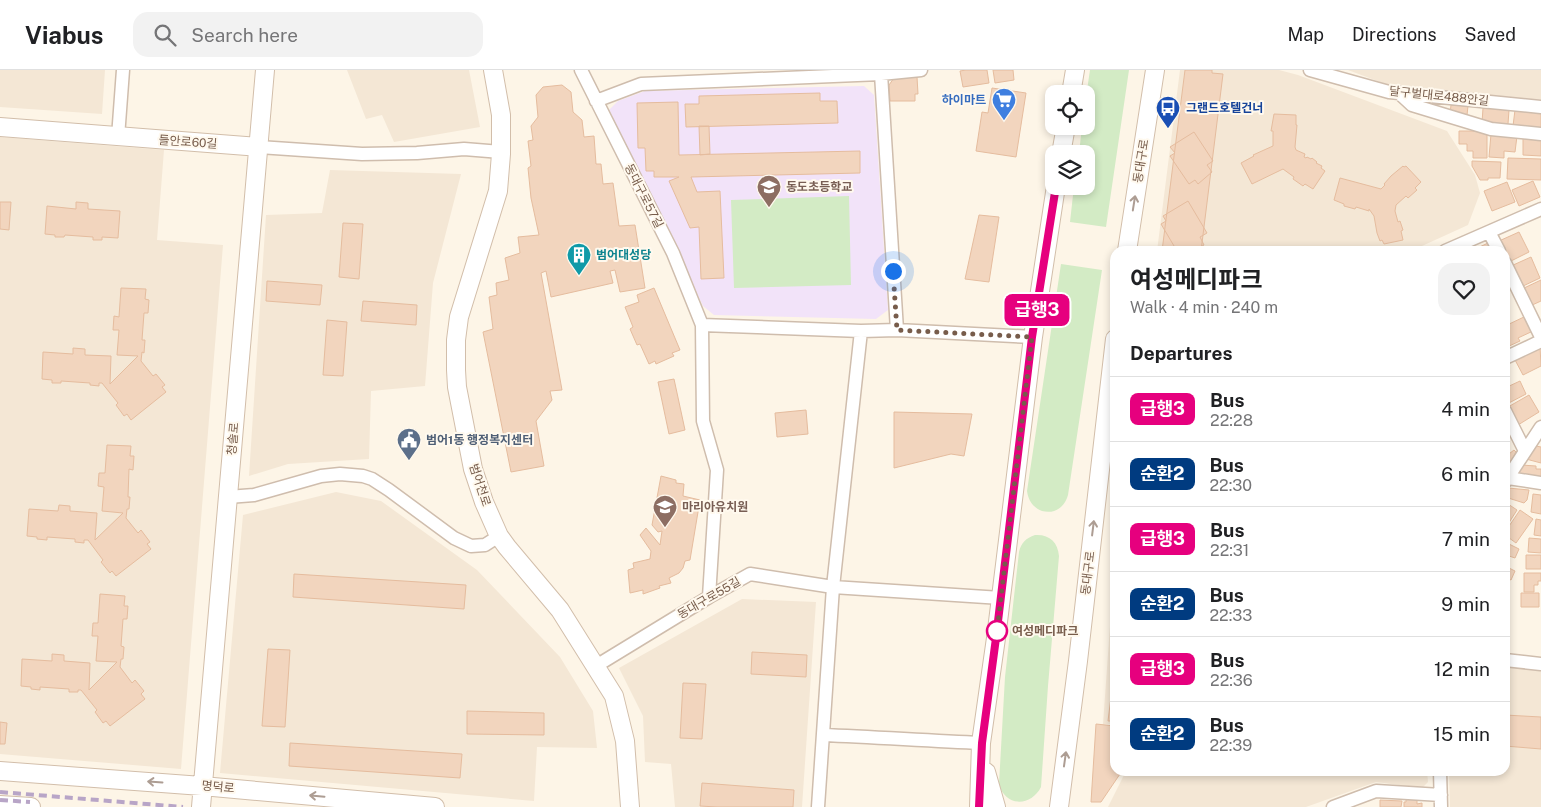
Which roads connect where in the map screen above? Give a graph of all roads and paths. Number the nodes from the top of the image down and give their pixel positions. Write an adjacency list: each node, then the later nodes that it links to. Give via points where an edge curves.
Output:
1 (124, 70): 17 (street)
2 (265, 70): 18 (main road, 청솔로)
3 (493, 70): 19 (main road, 범어천로, via 501,115)
4 (581, 70): 13 (street, 동대구로57길)
5 (915, 70): 10 (street)
6 (1075, 70): 11 (main road)
7 (1155, 70): 23 (main road, 동대구로, one-way to 7)
8 (1310, 70): 12 (street, 달구벌대로488안길)
9 (765, 74): 10 (street); 13 (street, via 640,84)
10 (880, 74): 28 (street)
11 (1072, 85)
12 (1398, 92): 14 (street, 달구벌대로488안길); 16 (street, via 1412,105 1491,129)
13 (596, 101): 27 (street, 동대구로57길, via 673,253)
14 (1541, 107)
15 (0, 127): 17 (main road, 들안로60길)
16 (1541, 134)
17 (118, 137): 18 (main road, 들안로60길)
18 (259, 147): 19 (street, via 362,154 464,149); 41 (main road, 청솔로)
19 (502, 152): 42 (main road, 범어천로, via 498,191 459,317 456,340 457,387 473,469)
20 (1055, 195): 30 (main road)
21 (1541, 209): 22 (street)
22 (1490, 232): 24 (street); 25 (street)
23 (1128, 246)
24 (1457, 246)
25 (1497, 246)
26 (1510, 273): 31 (street)
27 (702, 325): 29 (street); 44 (street, 동대구로57길, via 703,420 717,470)
28 (897, 330): 29 (street); 30 (street)
29 (861, 331): 43 (street)
30 (1032, 337): 45 (main road)
31 (1541, 337)
32 (1541, 341): 33 (street)
33 (1510, 356)
34 (1110, 383): 53 (main road, 동대구로, one-way to 34)
35 (1510, 421): 37 (street)
36 (1541, 427): 37 (street)
37 (1525, 451): 38 (street)
38 (1510, 474)
39 (1510, 480): 40 (street)
40 (1541, 483)
41 (228, 496): 42 (street, via 254,494 321,476 363,476 372,479 454,538 471,546 484,545); 54 (main road, 청솔로)
42 (500, 536): 48 (main road, 범어천로, via 560,610)
43 (833, 587): 44 (street, 동대구로55길, via 750,574); 45 (street, 동대구로55길); 49 (street)
44 (708, 597): 48 (street, 동대구로55길)
45 (1001, 598): 50 (main road)
46 (1510, 661): 47 (street)
47 (1541, 664)
48 (596, 666): 60 (main road, 범어천로, via 614,696 626,741)
49 (823, 735): 50 (street, via 931,741); 61 (street)
50 (981, 750): 62 (main road); 63 (main road)
51 (0, 771): 54 (main road, 명덕로, one-way to 51)
52 (1440, 776): 55 (street)
53 (1062, 781): 64 (main road, via 1056,796); 65 (main road, 동대구로)
54 (202, 786): 58 (main road, 청솔로); 59 (main road, 명덕로, one-way to 54)
55 (1441, 801): 66 (street, via 1376,791)
56 (0, 804): 57 (main road)
57 (31, 807)
58 (200, 807)
59 (435, 807)
60 (630, 807)
61 (818, 807)
62 (979, 807)
63 (996, 807)
64 (1046, 807)
65 (1059, 807)
66 (1333, 807)

